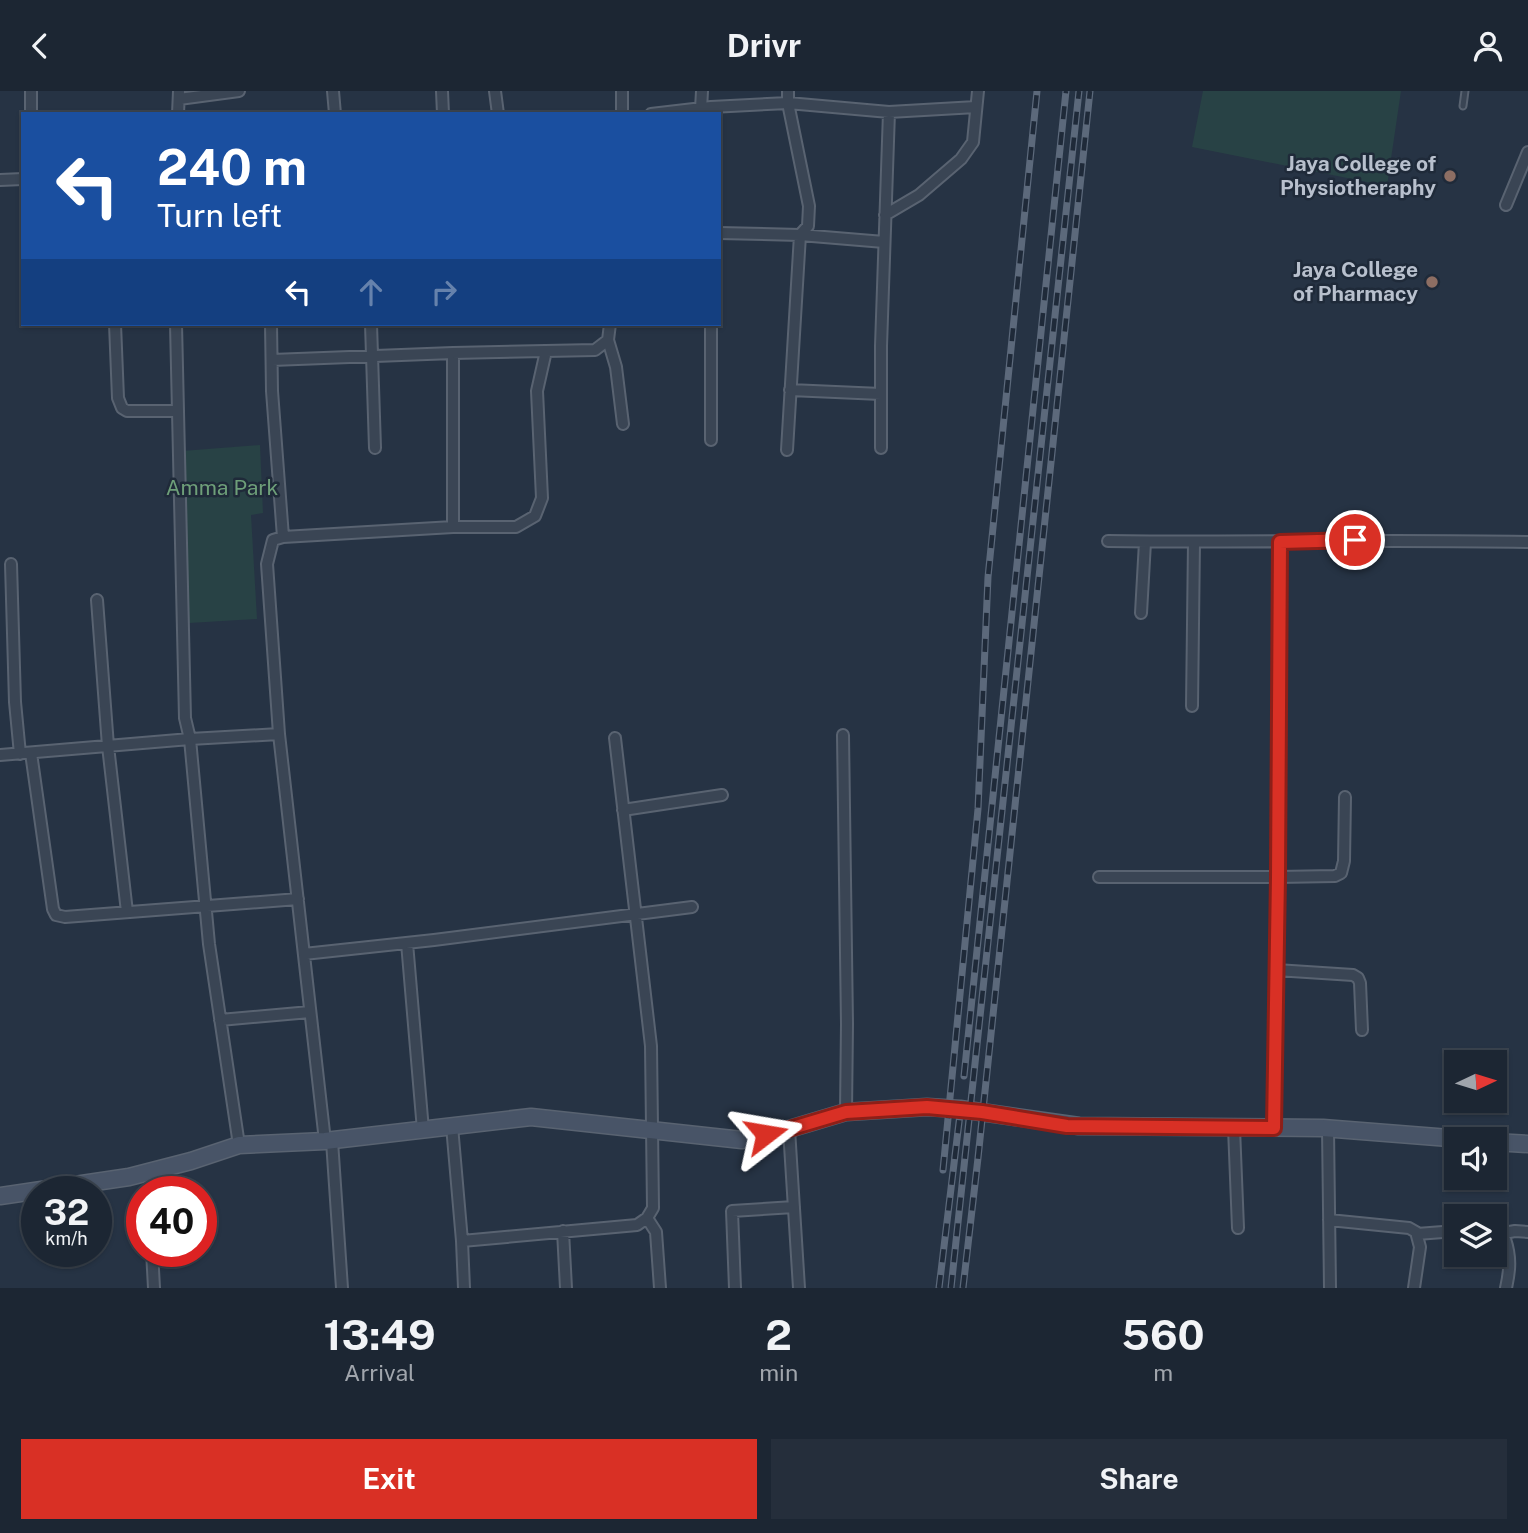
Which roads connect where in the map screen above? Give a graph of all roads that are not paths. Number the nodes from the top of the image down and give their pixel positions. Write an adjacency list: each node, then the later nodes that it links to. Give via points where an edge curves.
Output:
1 (31, 91): 16 (street)
2 (239, 91): 11 (street)
3 (333, 91): 17 (street)
4 (442, 91): 18 (street)
5 (495, 91): 19 (street)
6 (621, 91): 20 (street)
7 (702, 91): 15 (street)
8 (788, 91): 12 (street)
9 (978, 91): 14 (street)
10 (1465, 91): 13 (lane)
11 (179, 95)
12 (788, 103): 15 (street); 22 (street); 29 (street, via 809,206 808,226)
13 (1463, 106)
14 (976, 107): 22 (street); 27 (street, via 973,142 961,159 919,195)
15 (708, 110): 21 (street)
16 (31, 112)
17 (335, 112)
18 (443, 112)
19 (498, 112)
20 (622, 112)
21 (680, 112)
22 (888, 112): 27 (street)
23 (1528, 152): 26 (street)
24 (0, 180): 25 (street)
25 (21, 180)
26 (1506, 205)
27 (885, 215): 30 (street)
28 (721, 233): 29 (street)
29 (800, 235): 30 (street); 42 (street)
30 (884, 242): 43 (street)
31 (115, 326): 44 (street, via 122,408)
32 (176, 326): 44 (street)
33 (271, 326): 41 (street)
34 (371, 326): 40 (street)
35 (610, 326): 37 (street)
36 (711, 326): 46 (street)
37 (608, 340): 38 (street, via 595,350); 45 (street)
38 (546, 351): 39 (street); 50 (street, via 537,391 542,498 535,516 516,527)
39 (453, 353): 40 (street); 50 (street)
40 (372, 356): 41 (street); 47 (street)
41 (272, 360): 51 (street)
42 (790, 390): 43 (street); 49 (street)
43 (881, 394): 48 (street)
44 (178, 411): 64 (street, via 185,718)
45 (623, 424)
46 (711, 440)
47 (375, 448)
48 (881, 448)
49 (786, 450)
50 (453, 527): 51 (street)
51 (283, 537): 61 (street, via 273,540 267,564)
52 (1108, 541): 53 (street)
53 (1145, 541): 54 (street); 59 (street)
54 (1194, 542): 55 (street); 60 (street)
55 (1280, 542): 56 (street); 72 (street)
56 (1528, 542)
57 (10, 564): 66 (street, via 15,702)
58 (97, 600): 65 (street)
59 (1141, 613)
60 (1192, 706)
61 (279, 734): 64 (street); 73 (street)
62 (844, 735): 84 (street)
63 (615, 738): 70 (street)
64 (190, 739): 65 (street); 74 (street)
65 (108, 746): 66 (street); 76 (street)
66 (25, 753): 67 (street); 76 (street, via 56,915)
67 (0, 755)
68 (722, 795): 70 (street)
69 (1345, 797): 72 (street, via 1341,873)
70 (623, 810): 77 (street)
71 (1098, 877): 72 (street)
72 (1278, 877): 80 (street)
73 (298, 899): 74 (street); 79 (street)
74 (205, 907): 76 (street); 82 (street)
75 (692, 907): 77 (street)
76 (127, 912)
77 (636, 914): 78 (street); 91 (street, via 651,1047)
78 (407, 943): 79 (street); 90 (street)
79 (304, 954): 81 (street)
80 (1276, 970): 83 (street, via 1358,978); 87 (street)
81 (310, 1012): 82 (street); 93 (street)
82 (220, 1020): 95 (street)
83 (1362, 1030)
84 (846, 1112): 86 (street, via 927,1107 1067,1126); 88 (street)
85 (452, 1126): 90 (street); 91 (street, via 531,1117); 109 (street)
86 (1234, 1128): 87 (street); 103 (street)
87 (1274, 1128): 89 (street)
88 (789, 1129): 91 (street, via 742,1140); 100 (street)
89 (1328, 1129): 92 (street); 102 (street)
90 (423, 1130): 93 (street)
91 (652, 1130): 101 (street, via 653,1208)
92 (1444, 1138)
93 (328, 1141): 95 (street); 113 (street)
94 (1507, 1143): 96 (street)
95 (239, 1145): 97 (street)
96 (1528, 1145)
97 (165, 1168): 98 (street); 99 (street)
98 (163, 1176)
99 (0, 1196)
100 (794, 1206): 117 (street, via 732,1211); 118 (street)
101 (647, 1218): 104 (street, via 637,1224); 116 (street, via 656,1232)
102 (1329, 1220): 108 (street, via 1409,1228); 119 (street)
103 (1238, 1228)
104 (562, 1231): 109 (street); 115 (street)
105 (1444, 1232): 108 (street)
106 (1507, 1232): 107 (street)
107 (1528, 1232)
108 (1417, 1234): 120 (street, via 1420,1247)
109 (462, 1241): 114 (street)
110 (1507, 1245): 121 (street, via 1510,1269)
111 (153, 1267): 112 (street)
112 (154, 1288)
113 (342, 1288)
114 (464, 1288)
115 (566, 1288)
116 (660, 1288)
117 (734, 1288)
118 (799, 1288)
119 (1330, 1288)
120 (1414, 1288)
121 (1506, 1288)

